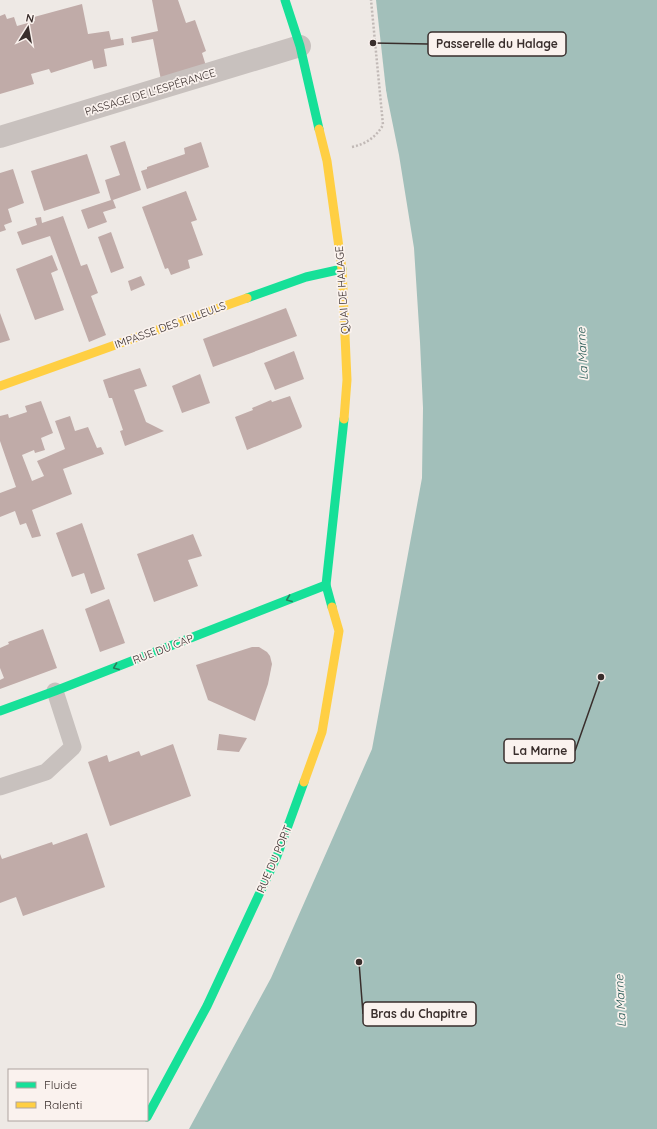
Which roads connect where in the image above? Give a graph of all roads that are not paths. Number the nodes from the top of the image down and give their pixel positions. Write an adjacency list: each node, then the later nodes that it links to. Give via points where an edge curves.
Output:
1 (285, 0): 2 (street, QUAI DE HALAGE)
2 (300, 46): 3 (street, PASSAGE DE L'ESPÉRANCE); 4 (street, QUAI DE HALAGE, via 327,161)
3 (0, 137)
4 (342, 269): 5 (street, IMPASSE DES TILLEULS, via 300,279); 6 (street, QUAI DE HALAGE, via 347,380)
5 (0, 386)
6 (326, 585): 7 (street, RUE DU CAP, one-way to 7); 10 (street, RUE DU PORT, via 339,631 322,732 277,856 207,1006)
7 (55, 691): 8 (street, RUE DU CAP); 9 (lane, via 73,747 46,772)
8 (0, 711)
9 (0, 787)
10 (148, 1114)

